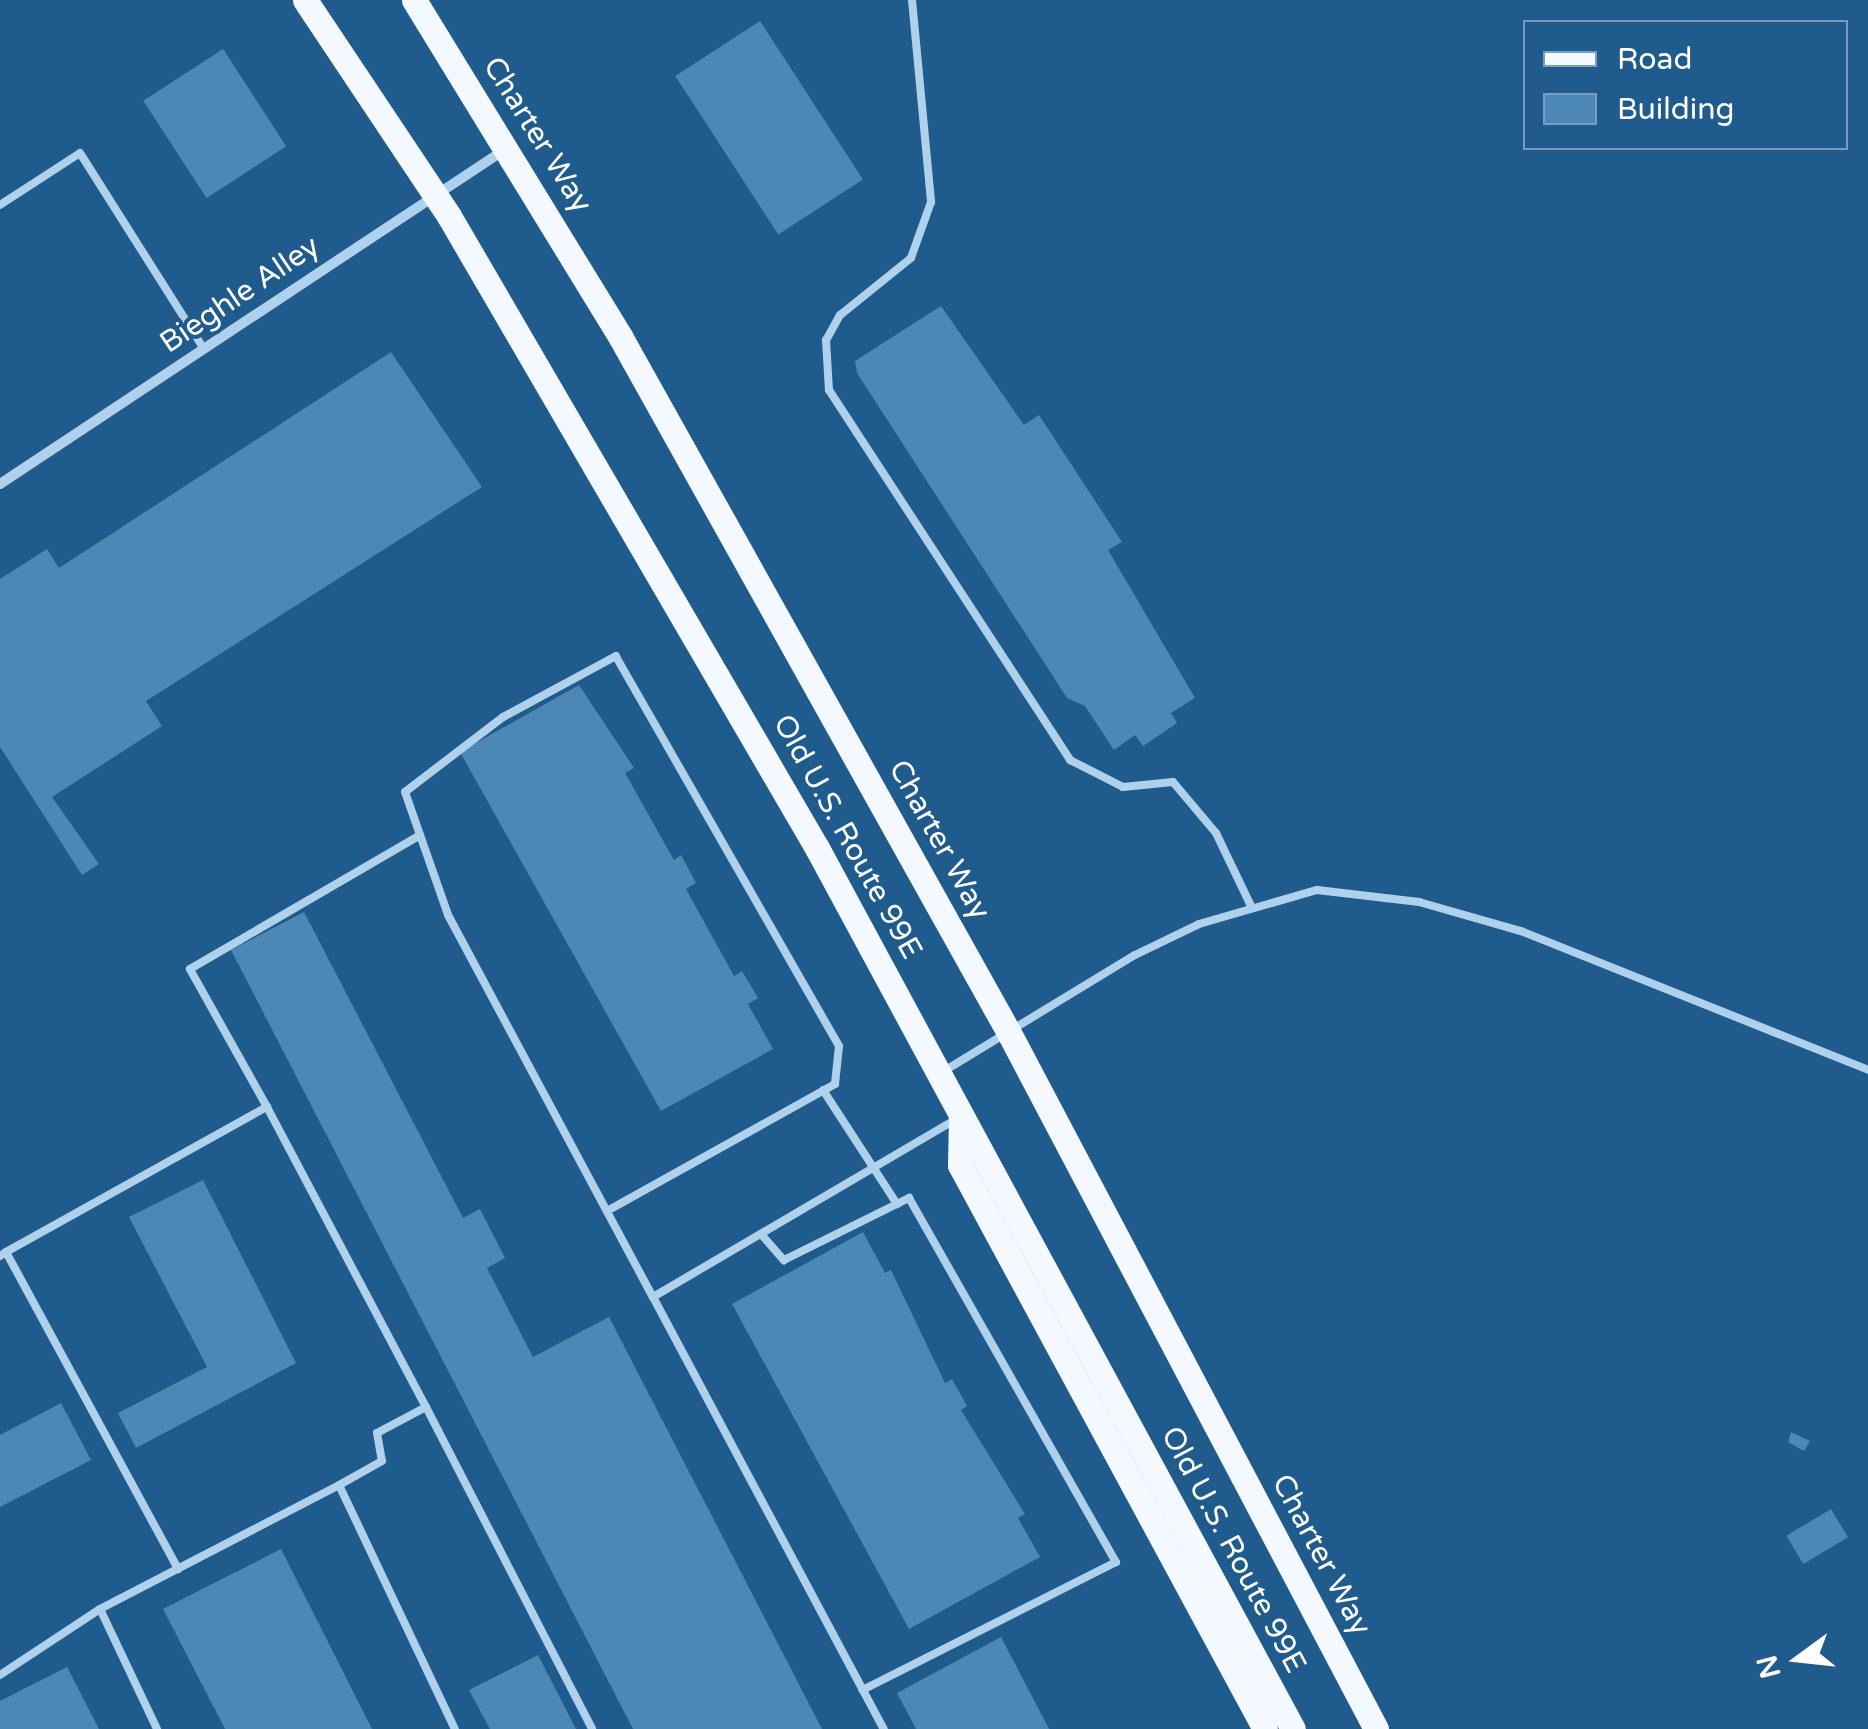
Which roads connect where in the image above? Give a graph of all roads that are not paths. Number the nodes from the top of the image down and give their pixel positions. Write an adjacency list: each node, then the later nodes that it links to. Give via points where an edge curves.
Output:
1 (305, 0): 5 (main road, Old U.S. Route 99E)
2 (414, 0): 4 (main road, Charter Way)
3 (912, 0): 10 (lane, via 931,202 911,258 840,314 826,340 828,390 1070,760 1123,787 1173,782 1216,833)
4 (508, 148): 5 (street, Bieghle Alley); 11 (main road, Charter Way)
5 (435, 196): 7 (street, Bieghle Alley); 13 (main road, Old U.S. Route 99E, via 650,556)
6 (0, 205): 7 (lane, via 80,153)
7 (204, 349): 8 (street, Bieghle Alley)
8 (0, 484)
9 (420, 836): 14 (lane, via 405,792 502,716 616,656 839,1046 835,1084); 15 (lane, via 190,969); 19 (lane, via 448,915)
10 (1252, 906): 11 (lane, via 1135,955); 12 (lane, via 1317,890 1363,891 1465,913)
11 (1008, 1031): 13 (lane); 35 (main road, Charter Way)
12 (1868, 1070)
13 (939, 1074): 16 (main road, Old U.S. Route 99E)
14 (823, 1090): 17 (lane, via 855,1149); 19 (lane)
15 (268, 1106): 21 (lane); 23 (lane)
16 (961, 1116): 17 (lane); 33 (main road, via 960,1164); 34 (main road, Old U.S. Route 99E)
17 (878, 1165): 18 (lane); 20 (lane)
18 (897, 1204): 20 (lane, via 784,1260); 28 (lane, via 909,1198 1116,1562)
19 (607, 1211): 22 (lane)
20 (761, 1234): 22 (lane)
21 (3, 1254): 25 (lane)
22 (653, 1297): 28 (lane)
23 (426, 1407): 24 (lane, via 377,1433 382,1462); 31 (lane)
24 (339, 1485): 25 (lane); 30 (lane)
25 (178, 1568): 26 (lane)
26 (100, 1609): 27 (lane); 29 (lane)
27 (0, 1675)
28 (863, 1690): 32 (lane)
29 (157, 1729)
30 (454, 1729)
31 (592, 1729)
32 (884, 1729)
33 (1265, 1729)
34 (1293, 1729)
35 (1376, 1729)

